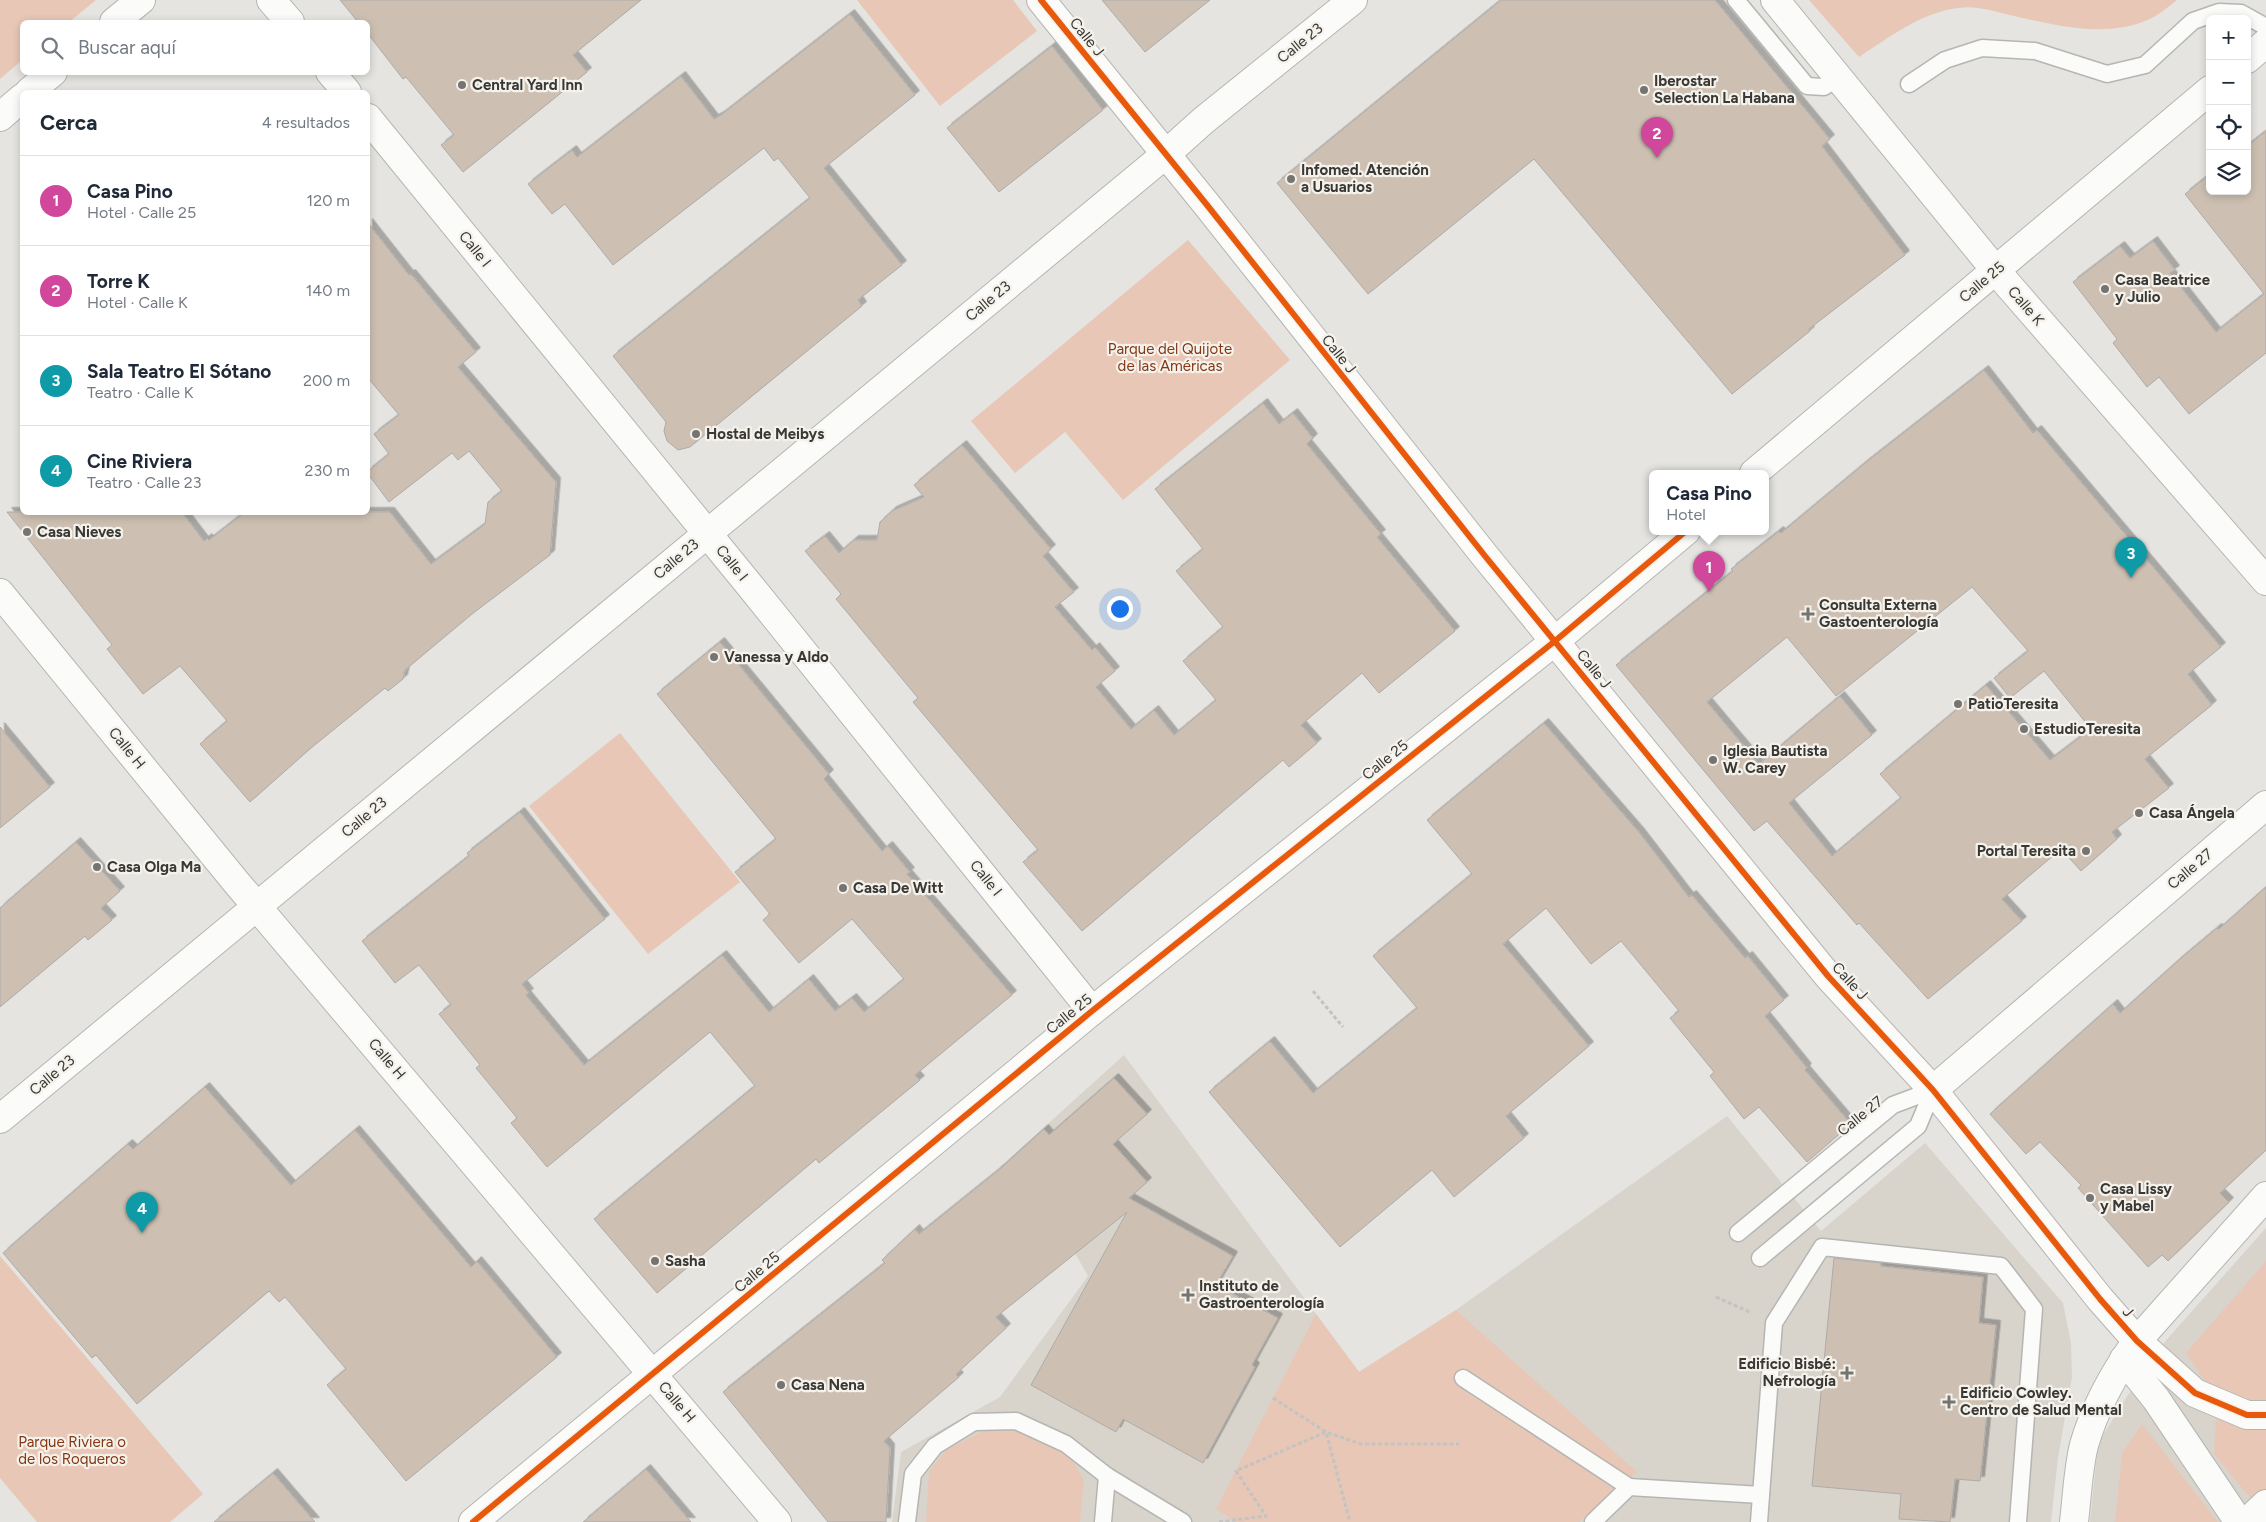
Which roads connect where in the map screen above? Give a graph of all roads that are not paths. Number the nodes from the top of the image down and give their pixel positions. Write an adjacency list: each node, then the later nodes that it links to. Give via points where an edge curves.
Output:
1 (141, 0): 7 (street)
2 (271, 0): 8 (street)
3 (1040, 0): 22 (street, Calle J)
4 (1352, 0): 22 (street, Calle 23)
5 (1736, 0): 14 (lane, via 1806,86 1824,88)
6 (1775, 0): 14 (street, Calle K)
7 (116, 20)
8 (288, 20)
9 (2266, 27): 15 (lane, via 2241,13 2219,12 2193,21 2145,65 2107,74 2035,51 1982,48 1945,60)
10 (2266, 43): 11 (street)
11 (2251, 56)
12 (50, 75): 16 (street)
13 (333, 75): 17 (street)
14 (1838, 77): 23 (street, Calle K)
15 (1908, 84)
16 (32, 90)
17 (345, 90)
18 (2206, 93): 23 (street, Calle 25)
19 (20, 100): 20 (street)
20 (0, 117)
21 (370, 120): 25 (street, Calle I)
22 (1166, 154): 25 (street, Calle 23); 29 (street, Calle J)
23 (1996, 271): 24 (street, Calle 25); 27 (street, Calle K)
24 (1758, 470)
25 (707, 533): 31 (street, Calle 23); 32 (street, Calle I)
26 (1681, 535): 29 (street, Calle 25)
27 (2266, 581)
28 (0, 593): 31 (street, Calle H)
29 (1555, 641): 32 (street, Calle 25); 33 (street, Calle J, via 1828,976)
30 (2266, 805): 33 (street, Calle 27)
31 (256, 906): 34 (street, Calle 23); 40 (street, Calle H)
32 (1092, 1010): 40 (street, Calle 25)
33 (1933, 1090): 36 (lane, Calle 27, via 1893,1105); 37 (lane, Calle 27, via 1918,1126); 38 (street, Calle J)
34 (0, 1119)
35 (2266, 1196): 39 (street)
36 (1738, 1233)
37 (1760, 1258)
38 (2100, 1298): 39 (street, J); 42 (street, via 2110,1320 2115,1350)
39 (2130, 1350): 42 (street); 43 (street, via 2195,1393 2247,1415); 57 (street, via 2156,1399)
40 (654, 1374): 48 (street, Calle 25); 49 (street, Calle H)
41 (1463, 1378): 45 (lane)
42 (2096, 1406): 56 (street, via 2084,1447)
43 (2266, 1415)
44 (1107, 1476): 50 (lane, via 1066,1444 1016,1421 974,1422 935,1446 913,1474); 51 (lane); 52 (lane)
45 (1629, 1487): 46 (lane); 53 (lane)
46 (1761, 1495): 54 (lane); 55 (lane, via 1774,1323 1822,1247 2001,1266 2034,1309)
47 (2266, 1504): 58 (street)
48 (473, 1522)
49 (777, 1522)
50 (907, 1522)
51 (1103, 1522)
52 (1183, 1522)
53 (1593, 1522)
54 (1759, 1522)
55 (2018, 1522)
56 (2074, 1522)
57 (2239, 1522)
58 (2247, 1522)

